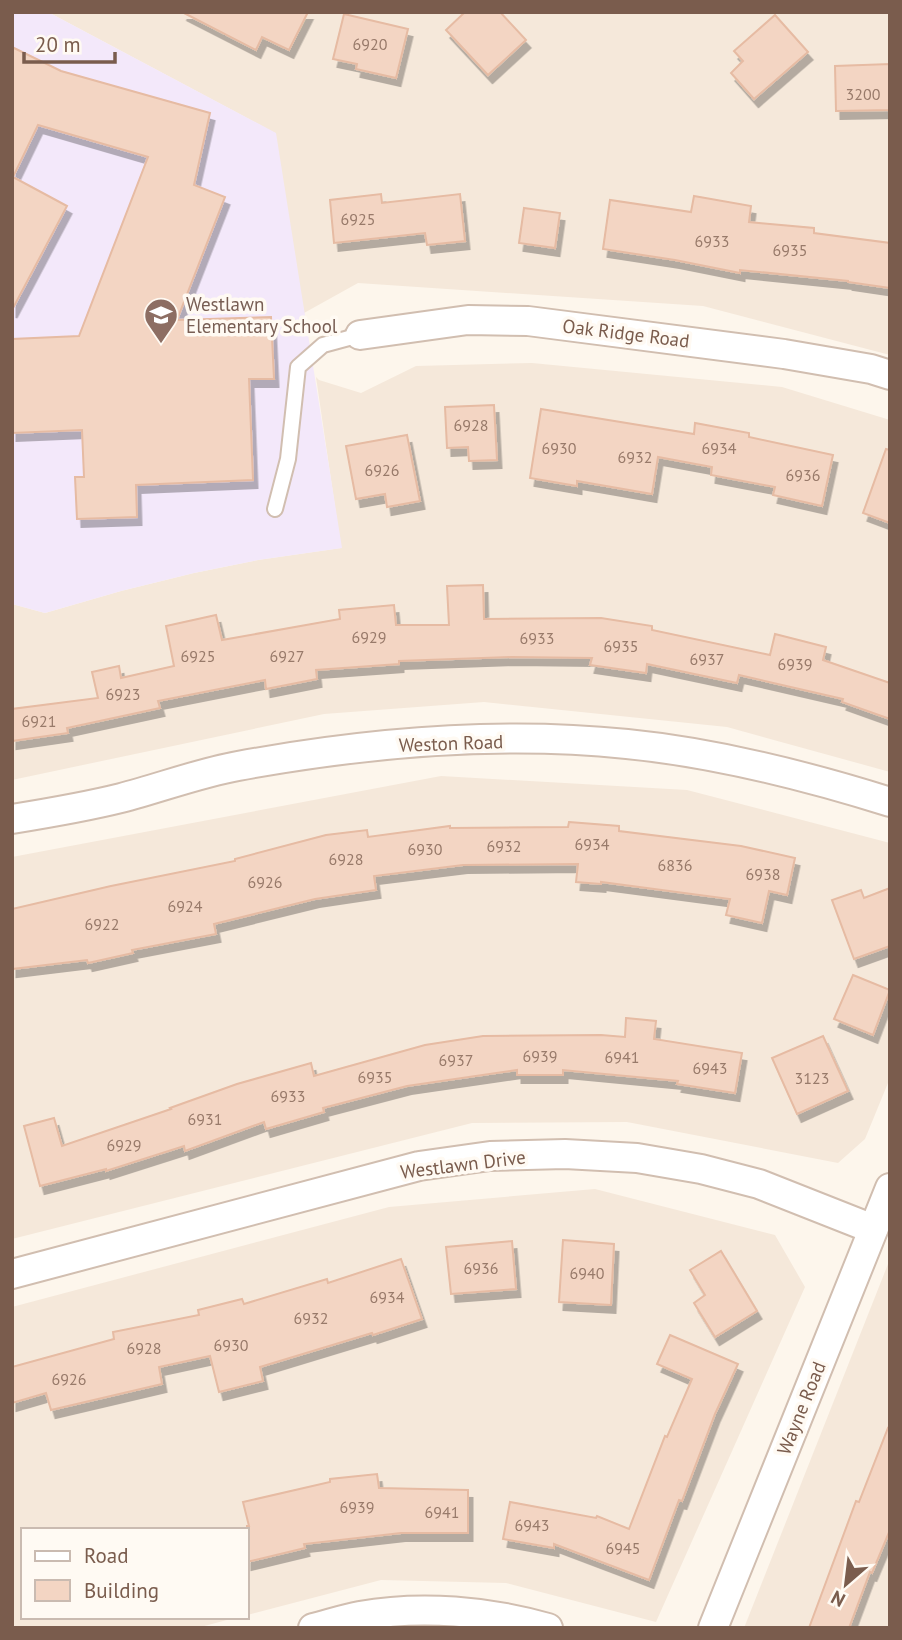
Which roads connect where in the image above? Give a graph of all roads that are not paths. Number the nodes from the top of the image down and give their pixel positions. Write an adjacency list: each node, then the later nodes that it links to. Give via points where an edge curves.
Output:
1 (360, 335): 2 (street, Oak Ridge Road, via 468,320 528,321 785,354); 3 (lane, via 323,345 298,367 288,458)
2 (890, 375)
3 (275, 509)
4 (890, 802): 5 (street, Weston Road, via 722,758 629,744 455,741 342,750 235,766 96,804)
5 (12, 819)
6 (890, 1188): 7 (street, Wayne Road)
7 (873, 1229): 8 (street, Westlawn Drive, via 759,1184 701,1169 637,1158 490,1156 419,1166); 11 (street, Wayne Road)
8 (12, 1274)
9 (313, 1628): 10 (street, via 362,1616 418,1611 477,1613)
10 (548, 1628)
11 (713, 1628)

